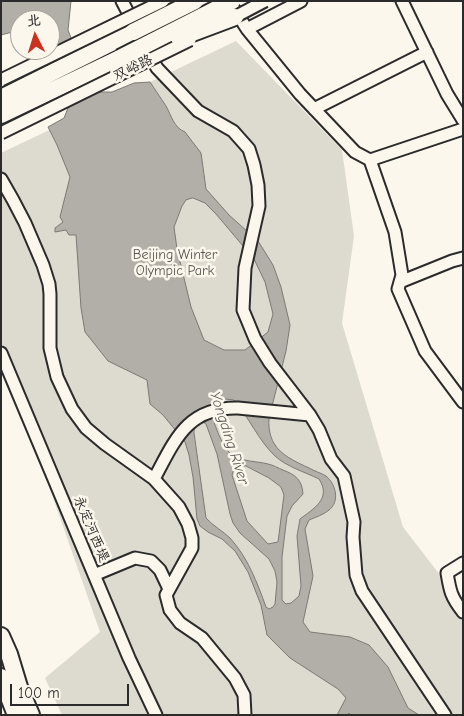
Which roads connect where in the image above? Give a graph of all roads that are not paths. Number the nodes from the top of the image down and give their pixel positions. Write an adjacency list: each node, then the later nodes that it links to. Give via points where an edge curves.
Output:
1 (162, 1): 12 (street, bridge)
2 (174, 1): 10 (highway, bridge)
3 (195, 1): 10 (highway, bridge)
4 (265, 1): 8 (street, 双峪路, bridge)
5 (301, 1): 9 (street)
6 (402, 1): 11 (street)
7 (123, 2): 25 (street, via 157,68 198,111 233,131 249,149 258,185 259,206 245,268 243,310 270,363)
8 (232, 6): 9 (street); 15 (highway, 双峪路, bridge, via 192,33 120,58); 18 (street, 双峪路, bridge)
9 (247, 29): 14 (street)
10 (132, 32): 13 (highway)
11 (427, 52): 14 (street); 16 (street)
12 (1, 80)
13 (1, 98)
14 (314, 109): 19 (street, via 355,152)
15 (1, 115)
16 (463, 120)
17 (463, 128): 19 (street)
18 (1, 133)
19 (370, 160): 22 (street, via 394,232 402,275)
20 (1, 179): 26 (street, via 25,223 49,284 50,348 57,377 72,409 86,428)
21 (463, 258): 22 (street)
22 (400, 282): 24 (street, via 398,289 425,351)
23 (1, 353): 28 (street, 永定河西堤)
24 (463, 402)
25 (310, 415): 26 (street, via 227,408 198,417 178,436); 39 (street, via 331,459 344,476 354,522 356,575 362,591)
26 (154, 479): 29 (street, via 179,507 192,538 192,548)
27 (463, 562): 30 (street, via 447,573 449,590)
28 (94, 575): 29 (street, via 135,558 151,561 160,570); 37 (street, 永定河西堤)
29 (169, 589): 38 (street, via 166,595 170,610 180,623 202,638 235,678 244,695)
30 (463, 612)
31 (1, 636): 33 (highway)
32 (1, 677): 34 (highway)
33 (18, 687): 35 (highway); 36 (highway)
34 (16, 715)
35 (26, 715)
36 (31, 715)
37 (156, 715)
38 (245, 715)
39 (444, 715)

